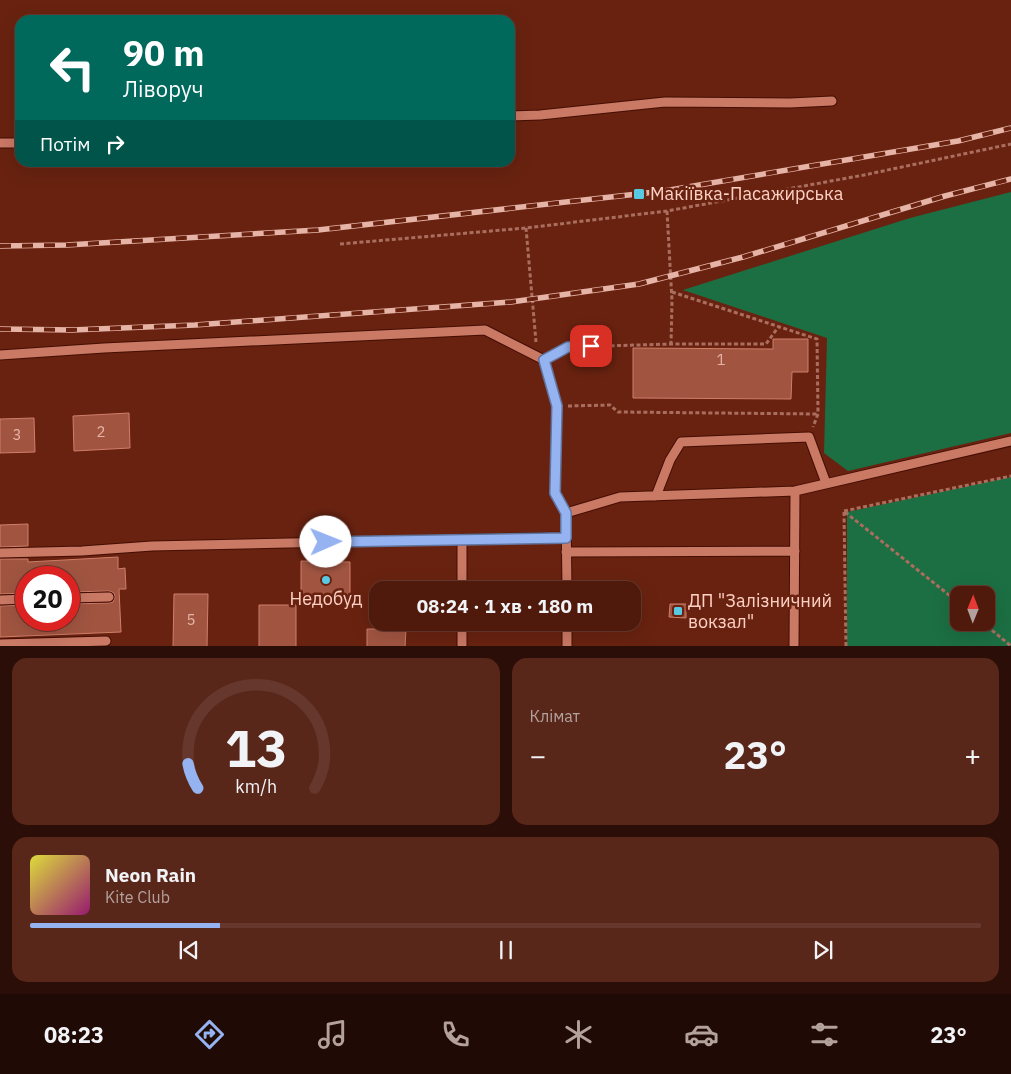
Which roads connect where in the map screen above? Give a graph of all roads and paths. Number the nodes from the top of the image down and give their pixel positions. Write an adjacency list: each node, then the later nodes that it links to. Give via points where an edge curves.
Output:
1 (832, 100): 2 (street, via 665,102)
2 (515, 116)
3 (15, 142): 4 (street)
4 (0, 143)
5 (1011, 144): 6 (path)
6 (667, 211): 7 (path); 9 (path)
7 (526, 228): 8 (path); 11 (path)
8 (340, 244)
9 (672, 292): 10 (path); 12 (path)
10 (779, 326): 12 (path, via 766,344); 17 (path, via 817,339)
11 (536, 342)
12 (671, 344): 13 (path)
13 (591, 346): 15 (street, via 568,347)
14 (0, 355): 15 (street, via 485,330)
15 (544, 360): 16 (street)
16 (557, 406): 17 (path, via 610,405 618,412); 25 (street, via 555,493)
17 (818, 414): 18 (path)
18 (809, 437): 21 (street); 23 (street, via 681,442)
19 (1011, 441): 21 (street)
20 (1011, 476): 24 (path)
21 (826, 483): 22 (street)
22 (795, 490): 23 (street); 28 (street)
23 (656, 496): 25 (street, via 620,497)
24 (844, 511): 33 (path); 46 (path)
25 (566, 513): 26 (street)
26 (566, 538): 27 (street); 29 (street)
27 (462, 540): 30 (street, via 152,546); 31 (street)
28 (794, 551): 29 (street); 45 (street)
29 (566, 552): 32 (street)
30 (0, 553)
31 (462, 581)
32 (567, 581)
33 (950, 596)
34 (109, 597): 35 (street)
35 (80, 598)
36 (0, 600): 37 (street)
37 (15, 600)
38 (462, 631): 43 (street)
39 (567, 631): 44 (street)
40 (993, 631): 47 (path)
41 (106, 641): 42 (street)
42 (0, 644)
43 (462, 646)
44 (567, 646)
45 (794, 646)
46 (846, 646)
47 (1011, 646)

